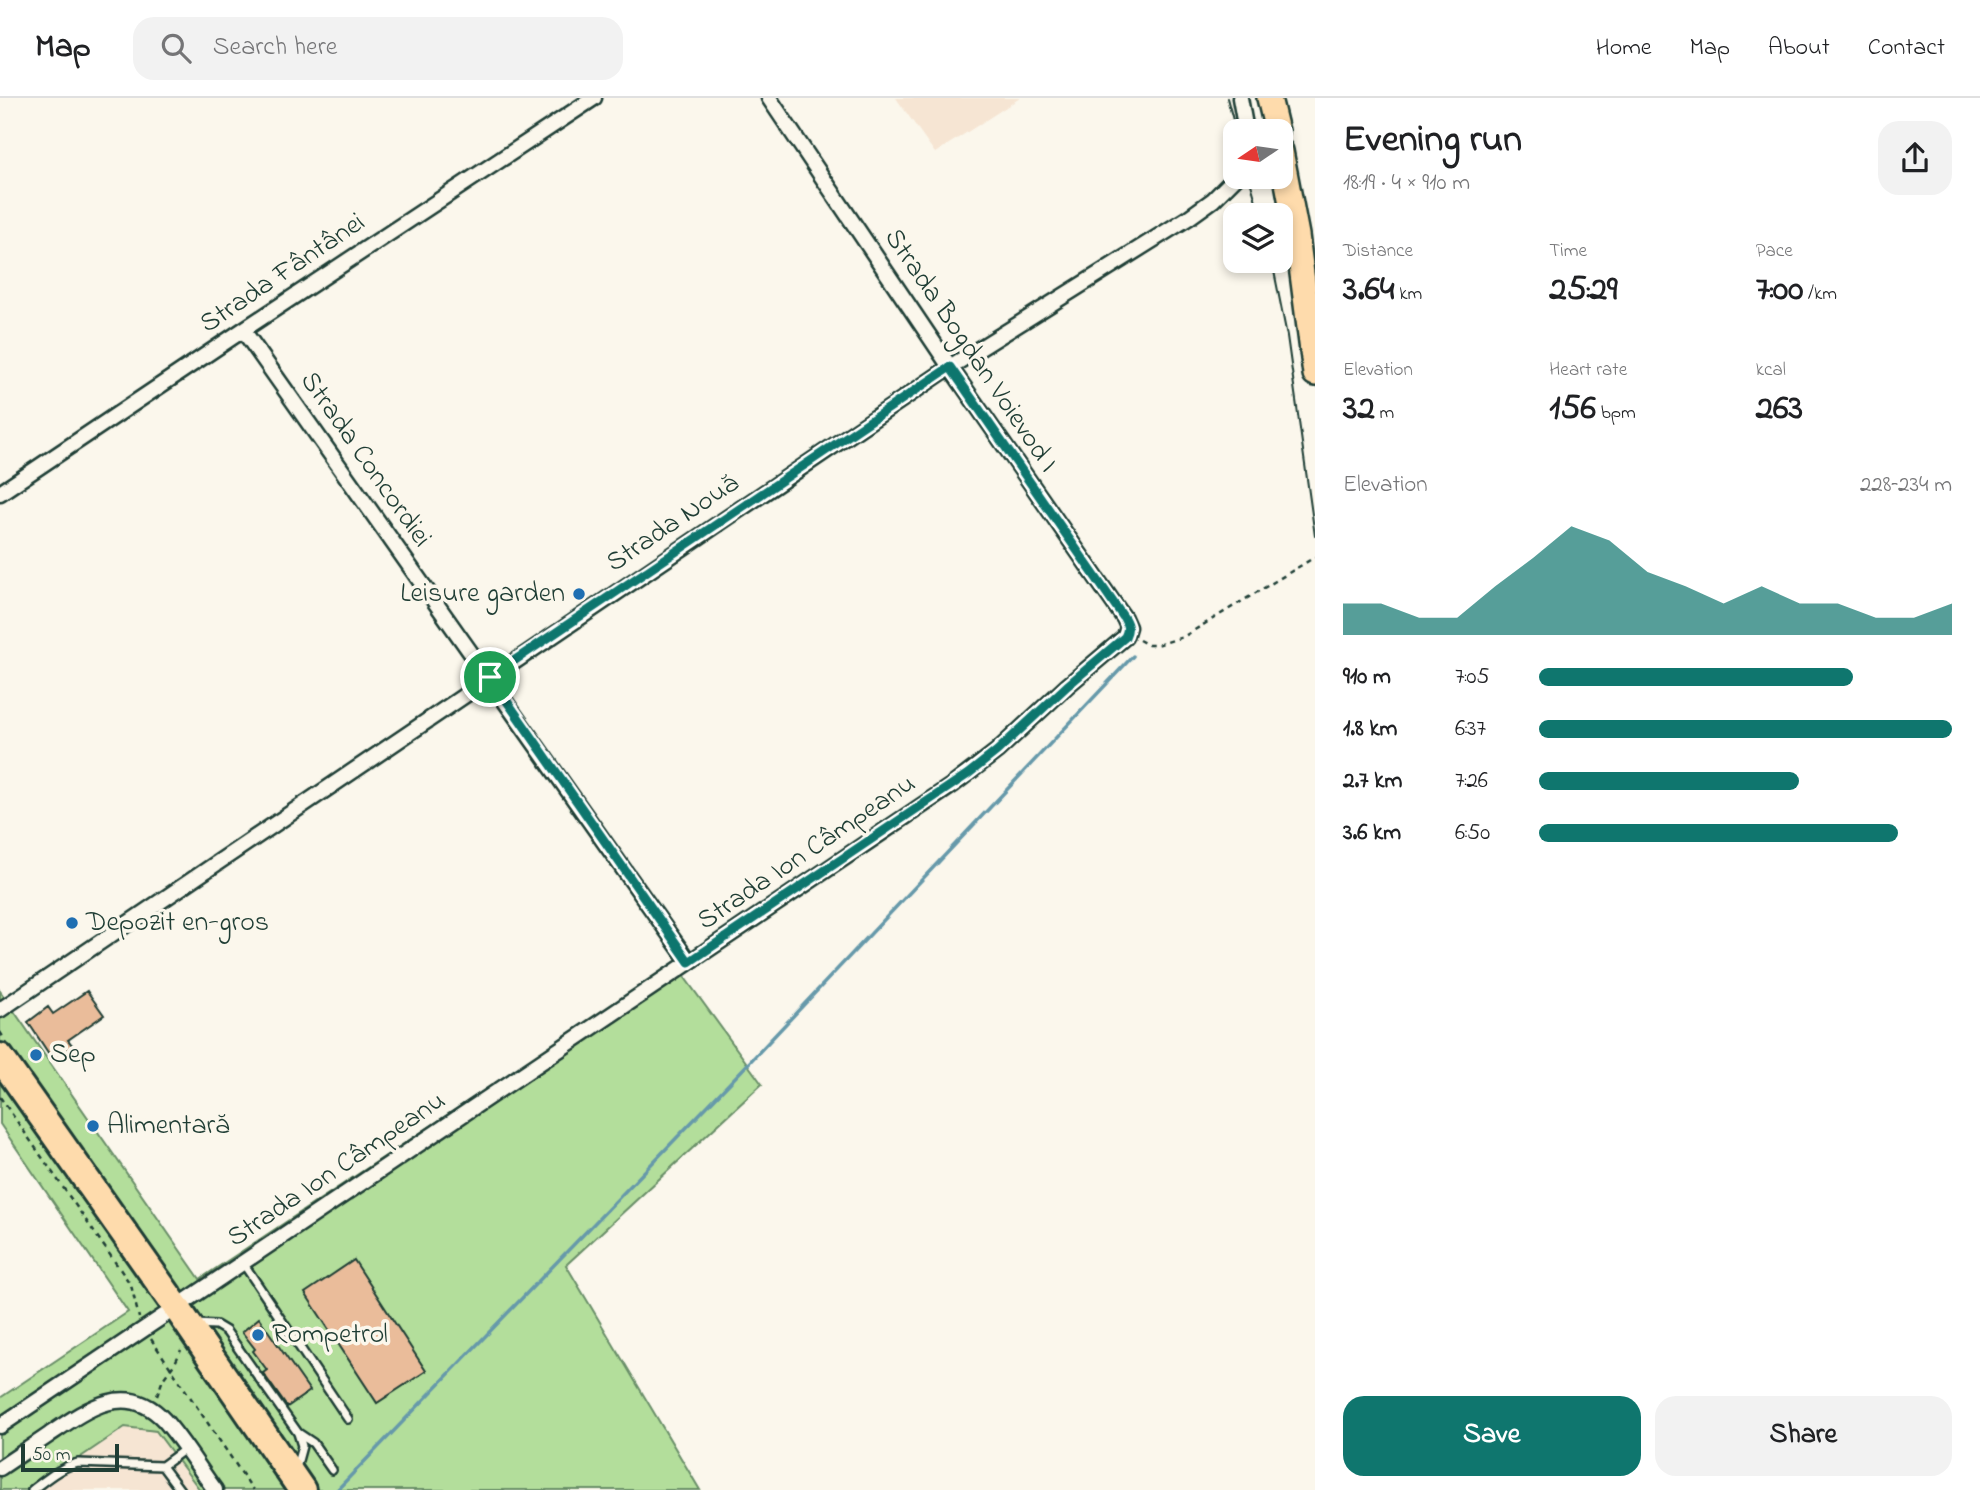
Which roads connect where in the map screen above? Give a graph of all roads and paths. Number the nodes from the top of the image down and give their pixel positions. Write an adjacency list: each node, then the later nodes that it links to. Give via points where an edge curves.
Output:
1 (594, 98): 9 (street, Strada Fântânei)
2 (769, 98): 10 (street, Strada Bogdan Voievod I)
3 (1240, 98): 5 (street)
4 (1269, 98): 6 (main road)
5 (1244, 119)
6 (1274, 119)
7 (1224, 189): 10 (street, Strada Nouă, via 1188,218)
8 (1288, 189): 11 (main road)
9 (243, 330): 12 (street, Strada Fântânei); 15 (street, Strada Concordiei)
10 (950, 367): 14 (street, Strada Bogdan Voievod I, via 1124,618); 15 (street, Strada Nouă)
11 (1315, 374)
12 (0, 493)
13 (1315, 557): 14 (path, via 1183,638 1148,645)
14 (1128, 631): 16 (street, Strada Ion Câmpeanu, via 984,762)
15 (490, 677): 16 (street, Strada Concordiei); 17 (street, Strada Nouă)
16 (689, 962): 20 (street, Strada Ion Câmpeanu)
17 (0, 1010)
18 (0, 1057): 21 (highway)
19 (0, 1097): 22 (path, via 131,1285 139,1321)
20 (243, 1263): 21 (street, Strada Ion Câmpeanu); 25 (lane)
21 (186, 1321): 22 (street, Strada Ion Câmpeanu); 23 (path); 27 (lane, via 226,1331); 32 (highway)
22 (145, 1328): 23 (path); 26 (street, Strada Ion Câmpeanu)
23 (170, 1369): 24 (path); 36 (path)
24 (150, 1408): 28 (street); 30 (street, via 129,1401 90,1408)
25 (348, 1419)
26 (0, 1426)
27 (298, 1433): 31 (lane, via 313,1443); 32 (lane, via 302,1453)
28 (185, 1449): 29 (lane); 35 (street)
29 (162, 1466): 33 (lane, via 78,1463); 34 (lane)
30 (0, 1468)
31 (332, 1470)
32 (298, 1483)
33 (32, 1490)
34 (180, 1490)
35 (215, 1490)
36 (253, 1490)

